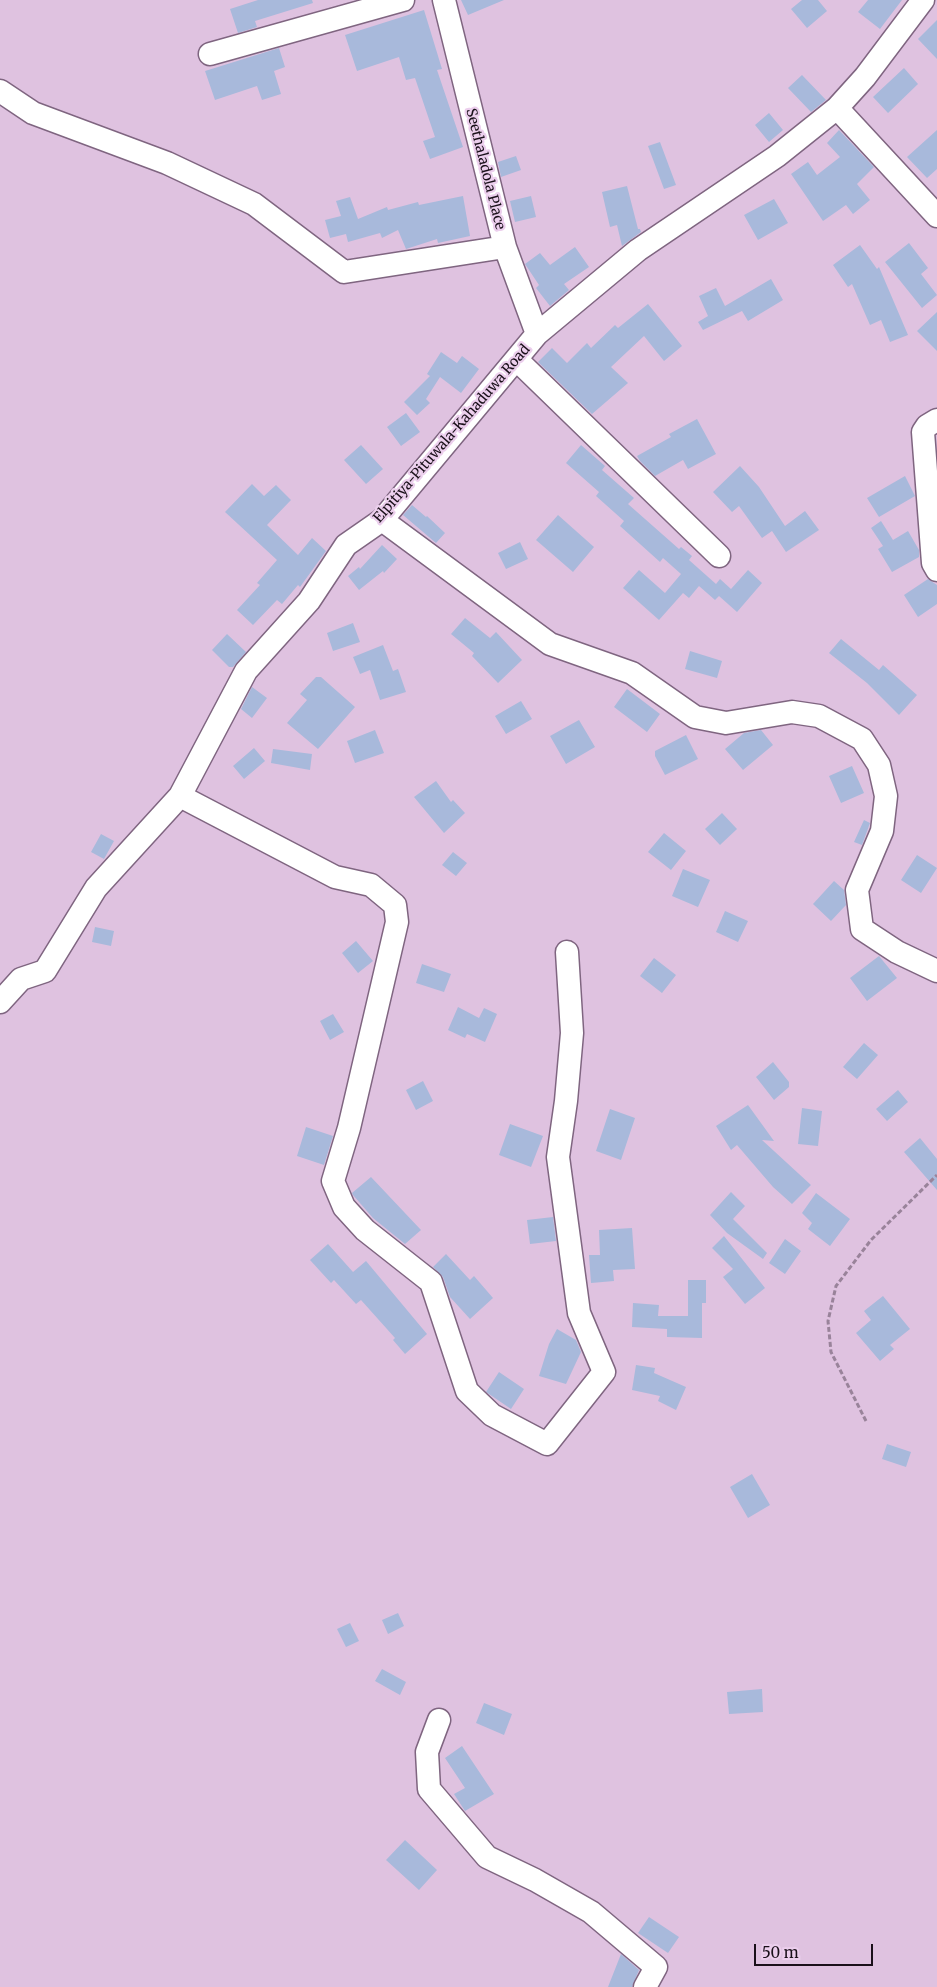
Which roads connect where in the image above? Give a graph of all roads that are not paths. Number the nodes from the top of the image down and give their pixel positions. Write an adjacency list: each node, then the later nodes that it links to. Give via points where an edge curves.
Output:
1 (403, 0): 4 (street)
2 (444, 0): 8 (street, Seethaladola Place)
3 (923, 0): 6 (street, Elpitiya-Pituwala-Kahaduwa Road, via 865,78)
4 (210, 54)
5 (0, 91): 8 (street, via 33,113 167,163 254,204 344,272)
6 (837, 108): 7 (street); 9 (street, Elpitiya-Pituwala-Kahaduwa Road, via 777,156 638,250)
7 (937, 216)
8 (504, 247): 9 (street, Seethaladola Place)
9 (537, 334): 10 (street, Elpitiya-Pituwala-Kahaduwa Road)
10 (517, 360): 12 (street, Elpitiya-Pituwala-Kahaduwa Road); 13 (street)
11 (937, 420): 14 (street, via 923,432 933,563)
12 (382, 520): 15 (street, Elpitiya-Pituwala-Kahaduwa Road, via 346,545 309,601 246,671); 17 (street, via 550,644 632,673 695,718 726,723 792,712 818,716 862,739 880,765 886,796 882,832 857,890 862,929 897,952)
13 (718, 556)
14 (937, 570)
15 (180, 796): 16 (street, via 335,877 371,885 395,904 397,922 349,1128 333,1181 344,1207 365,1230 431,1282 467,1391 492,1415 548,1444 604,1372 579,1313 558,1157 572,1032); 18 (street, Elpitiya-Pituwala-Kahaduwa Road, via 96,888 45,971 20,979)
16 (567, 952)
17 (937, 971)
18 (0, 1002)
19 (439, 1720): 20 (street, via 427,1752 429,1789 487,1857 591,1912 656,1967)
20 (645, 1987)

